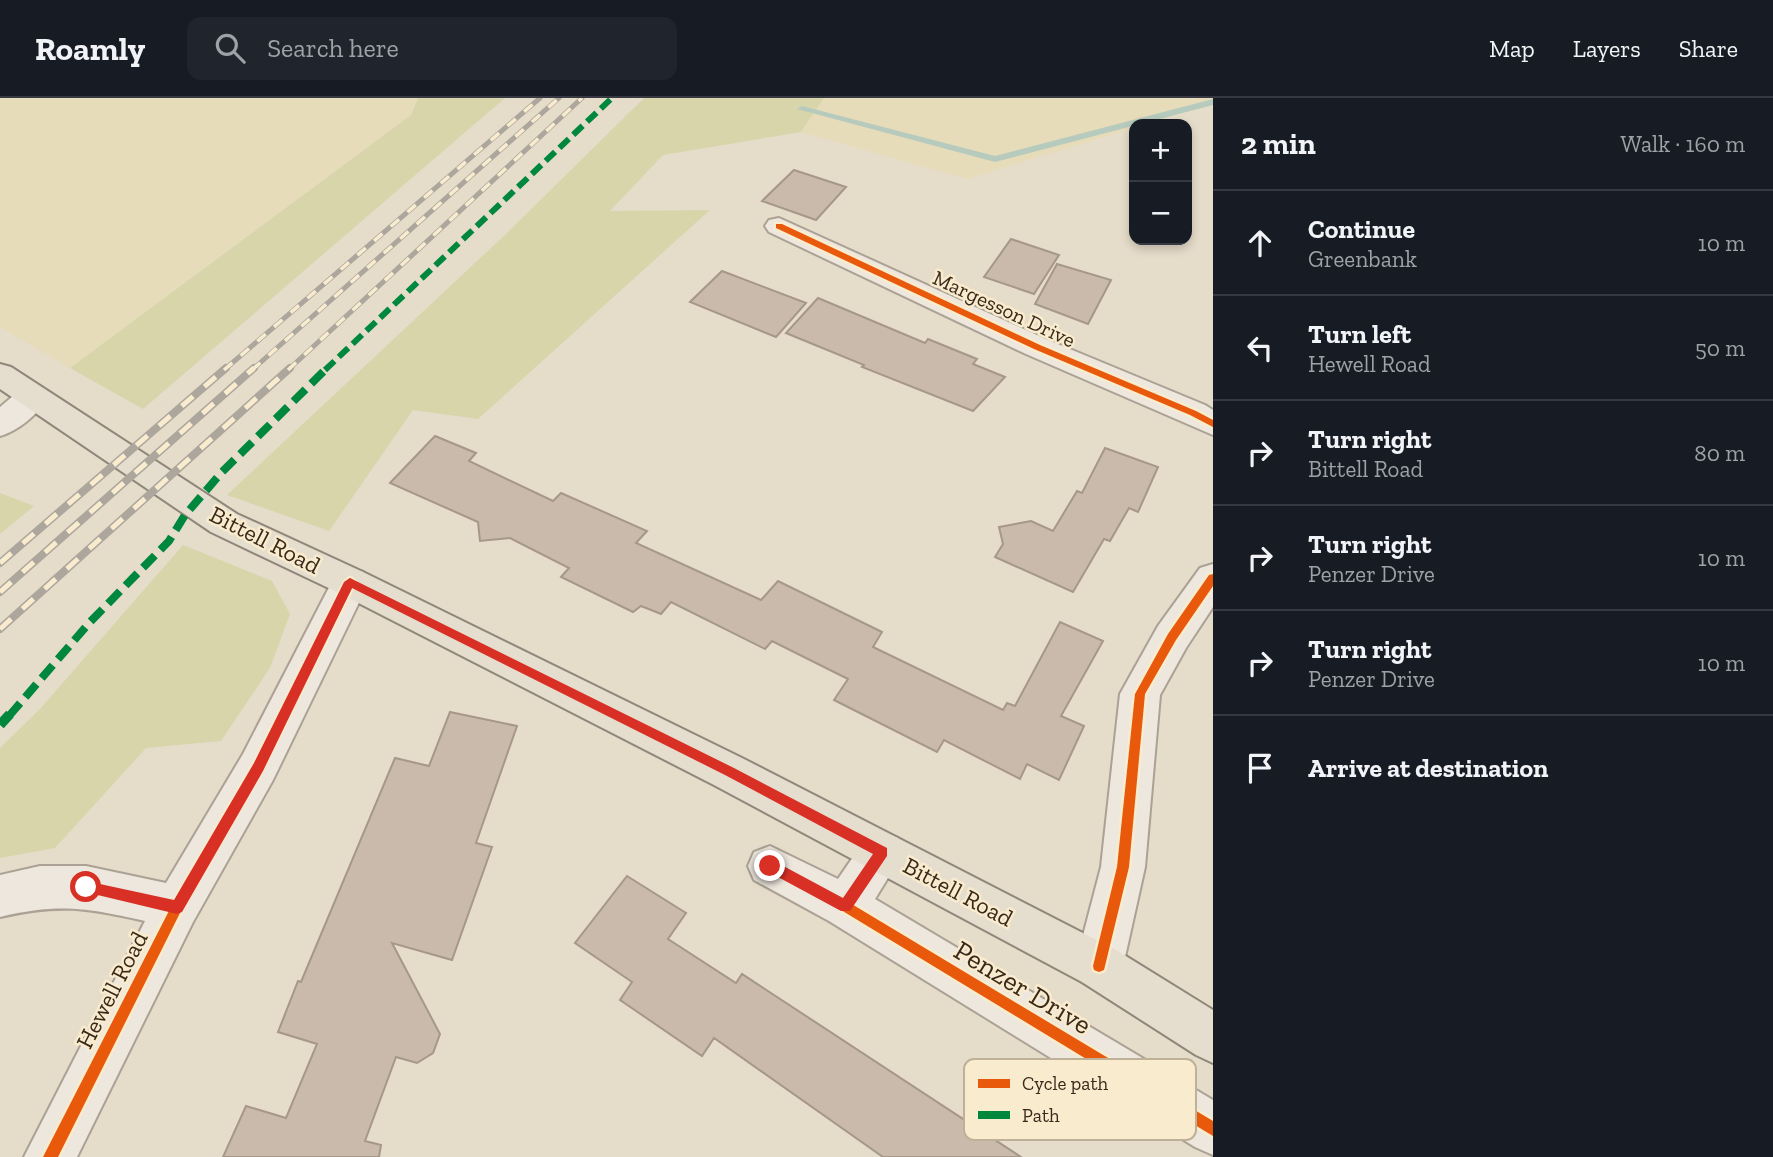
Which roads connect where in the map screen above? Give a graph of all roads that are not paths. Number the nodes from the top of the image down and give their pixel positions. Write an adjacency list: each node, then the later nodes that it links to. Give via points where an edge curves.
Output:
1 (779, 226): 4 (street, Margesson Drive, via 1037,347)
2 (0, 374): 3 (main road, Bittell Road)
3 (32, 398): 5 (street); 7 (main road, Bittell Road, via 224,523)
4 (1206, 409)
5 (0, 425)
6 (1213, 578): 13 (street, via 1140,694 1123,867)
7 (350, 582): 8 (main road, Bittell Road); 12 (street, Hewell Road, via 258,767)
8 (882, 852): 11 (street); 13 (main road, Bittell Road)
9 (770, 866): 11 (street, Penzer Drive)
10 (0, 896): 12 (street, via 40,887 86,887)
11 (845, 906): 15 (street, Penzer Drive)
12 (177, 907): 18 (street, Hewell Road)
13 (1099, 966): 14 (main road, Bittell Road)
14 (1213, 1038)
15 (1097, 1059)
16 (1196, 1119): 17 (street, Penzer Drive)
17 (1213, 1129)
18 (50, 1157)

